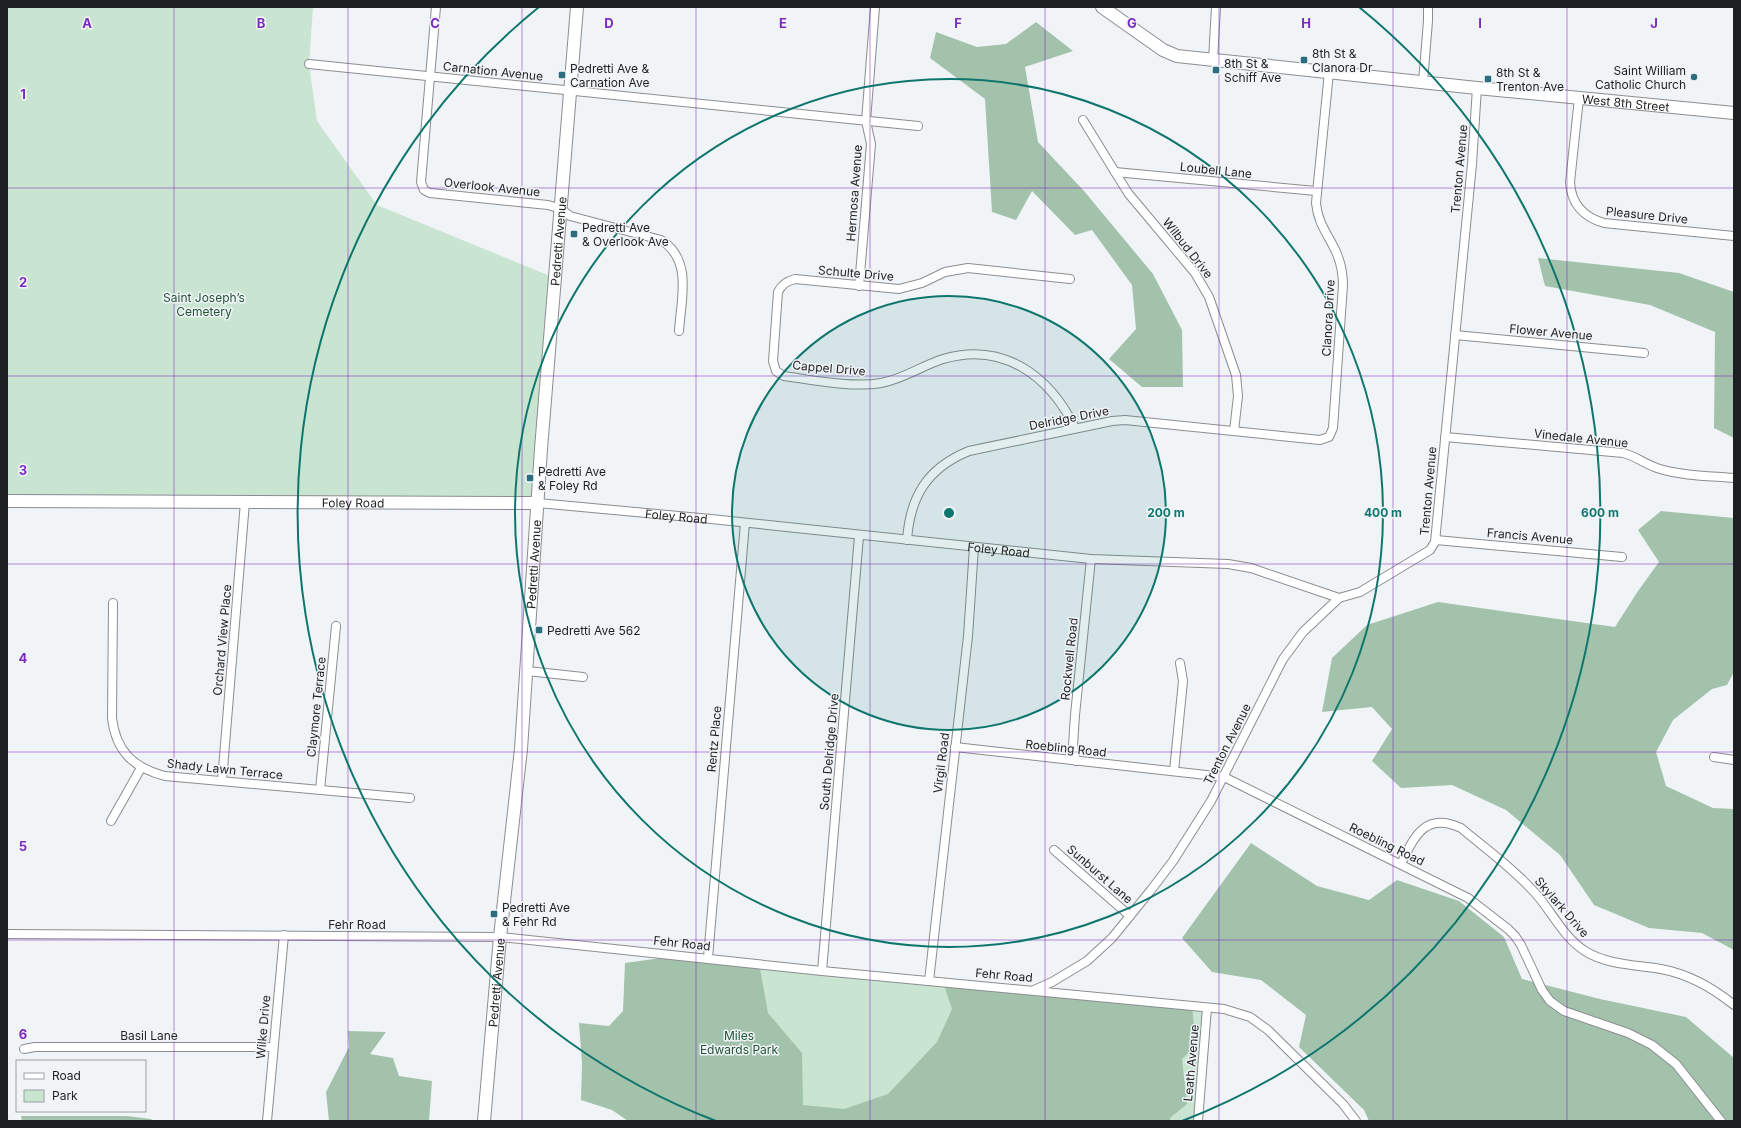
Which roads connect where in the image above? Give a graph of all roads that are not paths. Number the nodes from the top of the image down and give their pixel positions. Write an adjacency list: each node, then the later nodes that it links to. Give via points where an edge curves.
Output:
1 (436, 7): 10 (street, Overlook Avenue)
2 (577, 7): 13 (street, Pedretti Avenue)
3 (875, 7): 17 (street, Hermosa Avenue)
4 (1102, 7): 7 (street, West 8th Street, via 1169,54)
5 (1216, 7): 7 (street)
6 (1428, 7): 11 (street)
7 (1213, 60): 9 (street, West 8th Street)
8 (309, 64): 10 (street, Carnation Avenue)
9 (1329, 72): 11 (street, West 8th Street); 20 (street, Clanora Drive)
10 (430, 77): 13 (street, Carnation Avenue); 21 (street, Overlook Avenue, via 421,182 424,190 430,193 548,205)
11 (1423, 82): 12 (street, West 8th Street)
12 (1477, 88): 14 (street, West 8th Street); 26 (street, Trenton Avenue)
13 (570, 90): 17 (street, Carnation Avenue); 21 (street, Pedretti Avenue)
14 (1578, 98): 15 (street, West 8th Street); 22 (street, Pleasure Drive, via 1570,182 1576,204 1585,214 1604,223)
15 (1734, 113)
16 (1083, 120): 19 (street, Wilbud Drive)
17 (866, 121): 18 (street, Carnation Avenue); 24 (street, Hermosa Avenue, via 871,144)
18 (918, 126)
19 (1114, 172): 20 (street, Loubell Lane); 30 (street, Wilbud Drive, via 1128,193 1195,273 1209,297 1236,375 1238,396)
20 (1316, 191): 32 (street, Clanora Drive, via 1319,219 1337,255 1343,285 1333,428 1329,437)
21 (561, 210): 25 (street, Overlook Avenue, via 570,216 655,237 672,248 680,260 683,276); 36 (street, Pedretti Avenue)
22 (1734, 236)
23 (1070, 279): 24 (street, Schulte Drive, via 968,268 946,272 904,288)
24 (859, 286): 28 (street, Schulte Drive, via 795,279 781,287 778,292 773,361 776,371)
25 (679, 331)
26 (1455, 335): 27 (street, Flower Avenue); 31 (street, Trenton Avenue)
27 (1644, 353)
28 (784, 376): 29 (street, Cappel Drive, via 853,384 880,384 908,376 934,362 950,358 969,355 996,357 1021,366 1040,380 1061,403)
29 (1075, 428): 30 (street, Delridge Drive, via 1125,420); 39 (street, Delridge Drive, via 969,452 950,460 931,475 917,495 910,517)
30 (1234, 431): 32 (street, Delridge Drive)
31 (1445, 437): 33 (street, Vinedale Avenue, via 1622,453 1670,472); 40 (street, Trenton Avenue)
32 (1315, 440)
33 (1734, 478)
34 (7, 501): 35 (street, Foley Road)
35 (245, 502): 36 (street, Foley Road); 57 (street, Orchard View Place)
36 (538, 503): 37 (street, Foley Road); 48 (street, Pedretti Avenue)
37 (745, 523): 38 (street, Foley Road); 67 (street, Rentz Place)
38 (859, 536): 39 (street, Foley Road); 68 (street, South Delridge Drive)
39 (907, 540): 41 (street, Foley Road)
40 (1436, 540): 42 (street, Francis Avenue); 44 (street, Trenton Avenue, via 1430,550 1378,582 1360,592)
41 (974, 547): 43 (street, Foley Road); 50 (street, Virgil Road, via 968,636)
42 (1622, 557)
43 (1091, 559): 44 (street, Foley Road, via 1228,564 1251,568); 53 (street, Rockwell Road, via 1075,715 1073,746)
44 (1339, 598): 56 (street, Trenton Avenue, via 1303,632 1283,659)
45 (113, 603): 54 (street, Shady Lawn Terrace, via 113,728 126,755)
46 (336, 626): 58 (street, Claymore Terrace)
47 (1180, 663): 55 (street, via 1183,681)
48 (527, 671): 49 (street); 66 (street, Pedretti Avenue)
49 (583, 677)
50 (955, 747): 53 (street, Roebling Road); 69 (street, Virgil Road)
51 (1714, 757): 52 (street)
52 (1734, 760)
53 (1076, 761): 55 (street, Roebling Road)
54 (141, 768): 57 (street, Shady Lawn Terrace, via 165,776); 60 (street)
55 (1174, 771): 56 (street, Roebling Road)
56 (1224, 777): 62 (street, Roebling Road); 63 (street, Trenton Avenue, via 1177,855)
57 (222, 781): 58 (street, Shady Lawn Terrace)
58 (320, 790): 59 (street, Shady Lawn Terrace)
59 (410, 798)
60 (111, 821)
61 (1054, 850): 63 (street, Sunburst Lane)
62 (1401, 864): 71 (street, Skylark Drive, via 1414,838 1423,828 1435,823 1452,824 1461,828 1523,881 1570,938 1585,951 1604,960 1680,974 1710,988); 79 (street, Roebling Road, via 1468,898 1508,929 1521,945 1546,996 1558,1008 1595,1023 1628,1032 1663,1052 1690,1079)
63 (1130, 916): 70 (street, Trenton Avenue, via 1112,938 1087,961)
64 (7, 934): 65 (street, Fehr Road)
65 (284, 935): 66 (street, Fehr Road); 73 (street, Wilke Drive)
66 (500, 937): 67 (street, Fehr Road); 76 (street, Pedretti Avenue)
67 (708, 958): 68 (street, Fehr Road)
68 (822, 970): 69 (street, Fehr Road)
69 (929, 981): 70 (street, Fehr Road)
70 (1034, 990): 72 (street, Fehr Road)
71 (1734, 1005)
72 (1207, 1008): 77 (street, Leath Avenue); 78 (street, Fehr Road, via 1224,1009 1250,1017 1268,1030 1346,1107)
73 (273, 1047): 74 (street, Basil Lane); 75 (street, Wilke Drive)
74 (24, 1049)
75 (267, 1121)
76 (484, 1121)
77 (1198, 1121)
78 (1356, 1121)
79 (1721, 1121)

